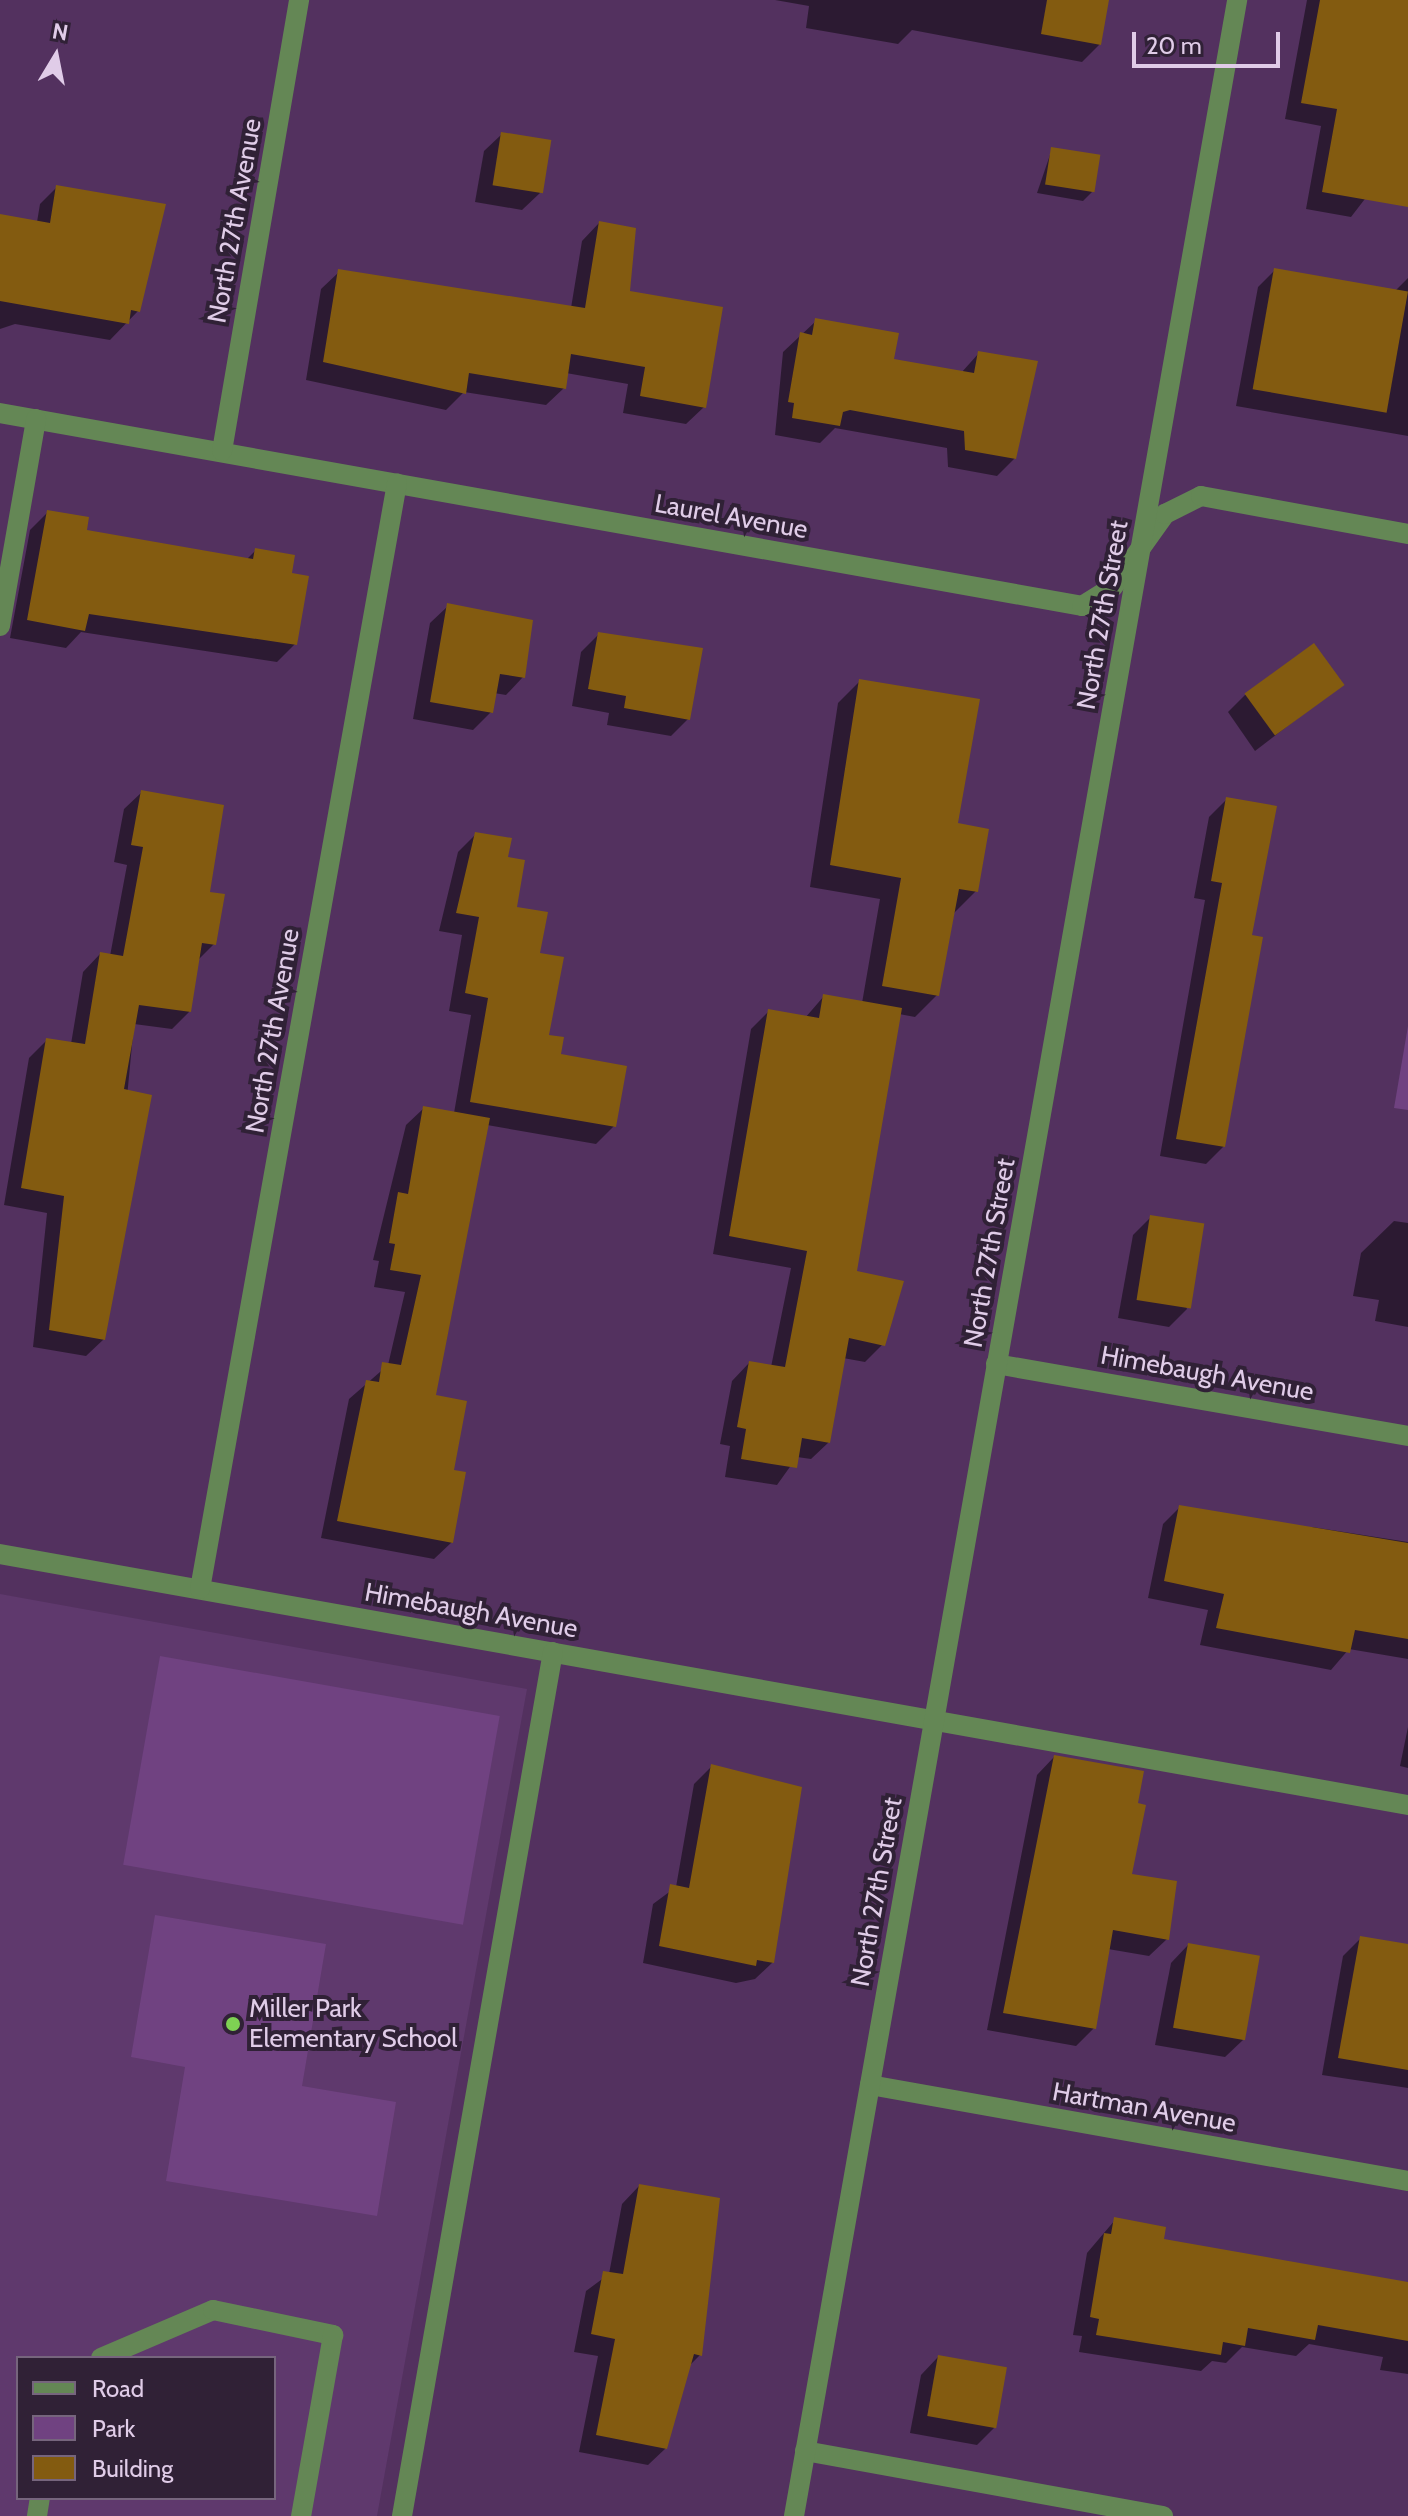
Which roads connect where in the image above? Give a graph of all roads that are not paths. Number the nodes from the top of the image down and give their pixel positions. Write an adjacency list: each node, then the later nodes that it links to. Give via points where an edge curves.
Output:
1 (299, 0): 5 (street, North 27th Avenue)
2 (1237, 0): 8 (street, North 27th Street)
3 (0, 413): 4 (street, Laurel Avenue)
4 (36, 419): 5 (street, Laurel Avenue); 9 (street)
5 (222, 451): 6 (street, Laurel Avenue)
6 (397, 483): 8 (street, Laurel Avenue, via 1082,606 1113,587); 13 (street, North 27th Avenue)
7 (1408, 534): 8 (street, Laurel Avenue, via 1201,496 1165,514)
8 (1142, 547): 10 (street, North 27th Street)
9 (0, 626)
10 (996, 1364): 11 (street, Himebaugh Avenue); 15 (street, North 27th Street)
11 (1408, 1436)
12 (0, 1554): 13 (street, Himebaugh Avenue)
13 (200, 1589): 14 (street, Himebaugh Avenue)
14 (553, 1652): 15 (street, Himebaugh Avenue); 22 (street)
15 (932, 1720): 16 (street, Himebaugh Avenue); 17 (street, North 27th Street)
16 (1408, 1805)
17 (870, 2085): 18 (street, Hartman Avenue); 20 (street, North 27th Street)
18 (1408, 2181)
19 (104, 2355): 21 (street, via 213,2310 333,2335)
20 (805, 2451): 23 (street, North 27th Street); 24 (street)
21 (301, 2516)
22 (402, 2516)
23 (794, 2516)
24 (1163, 2516)

